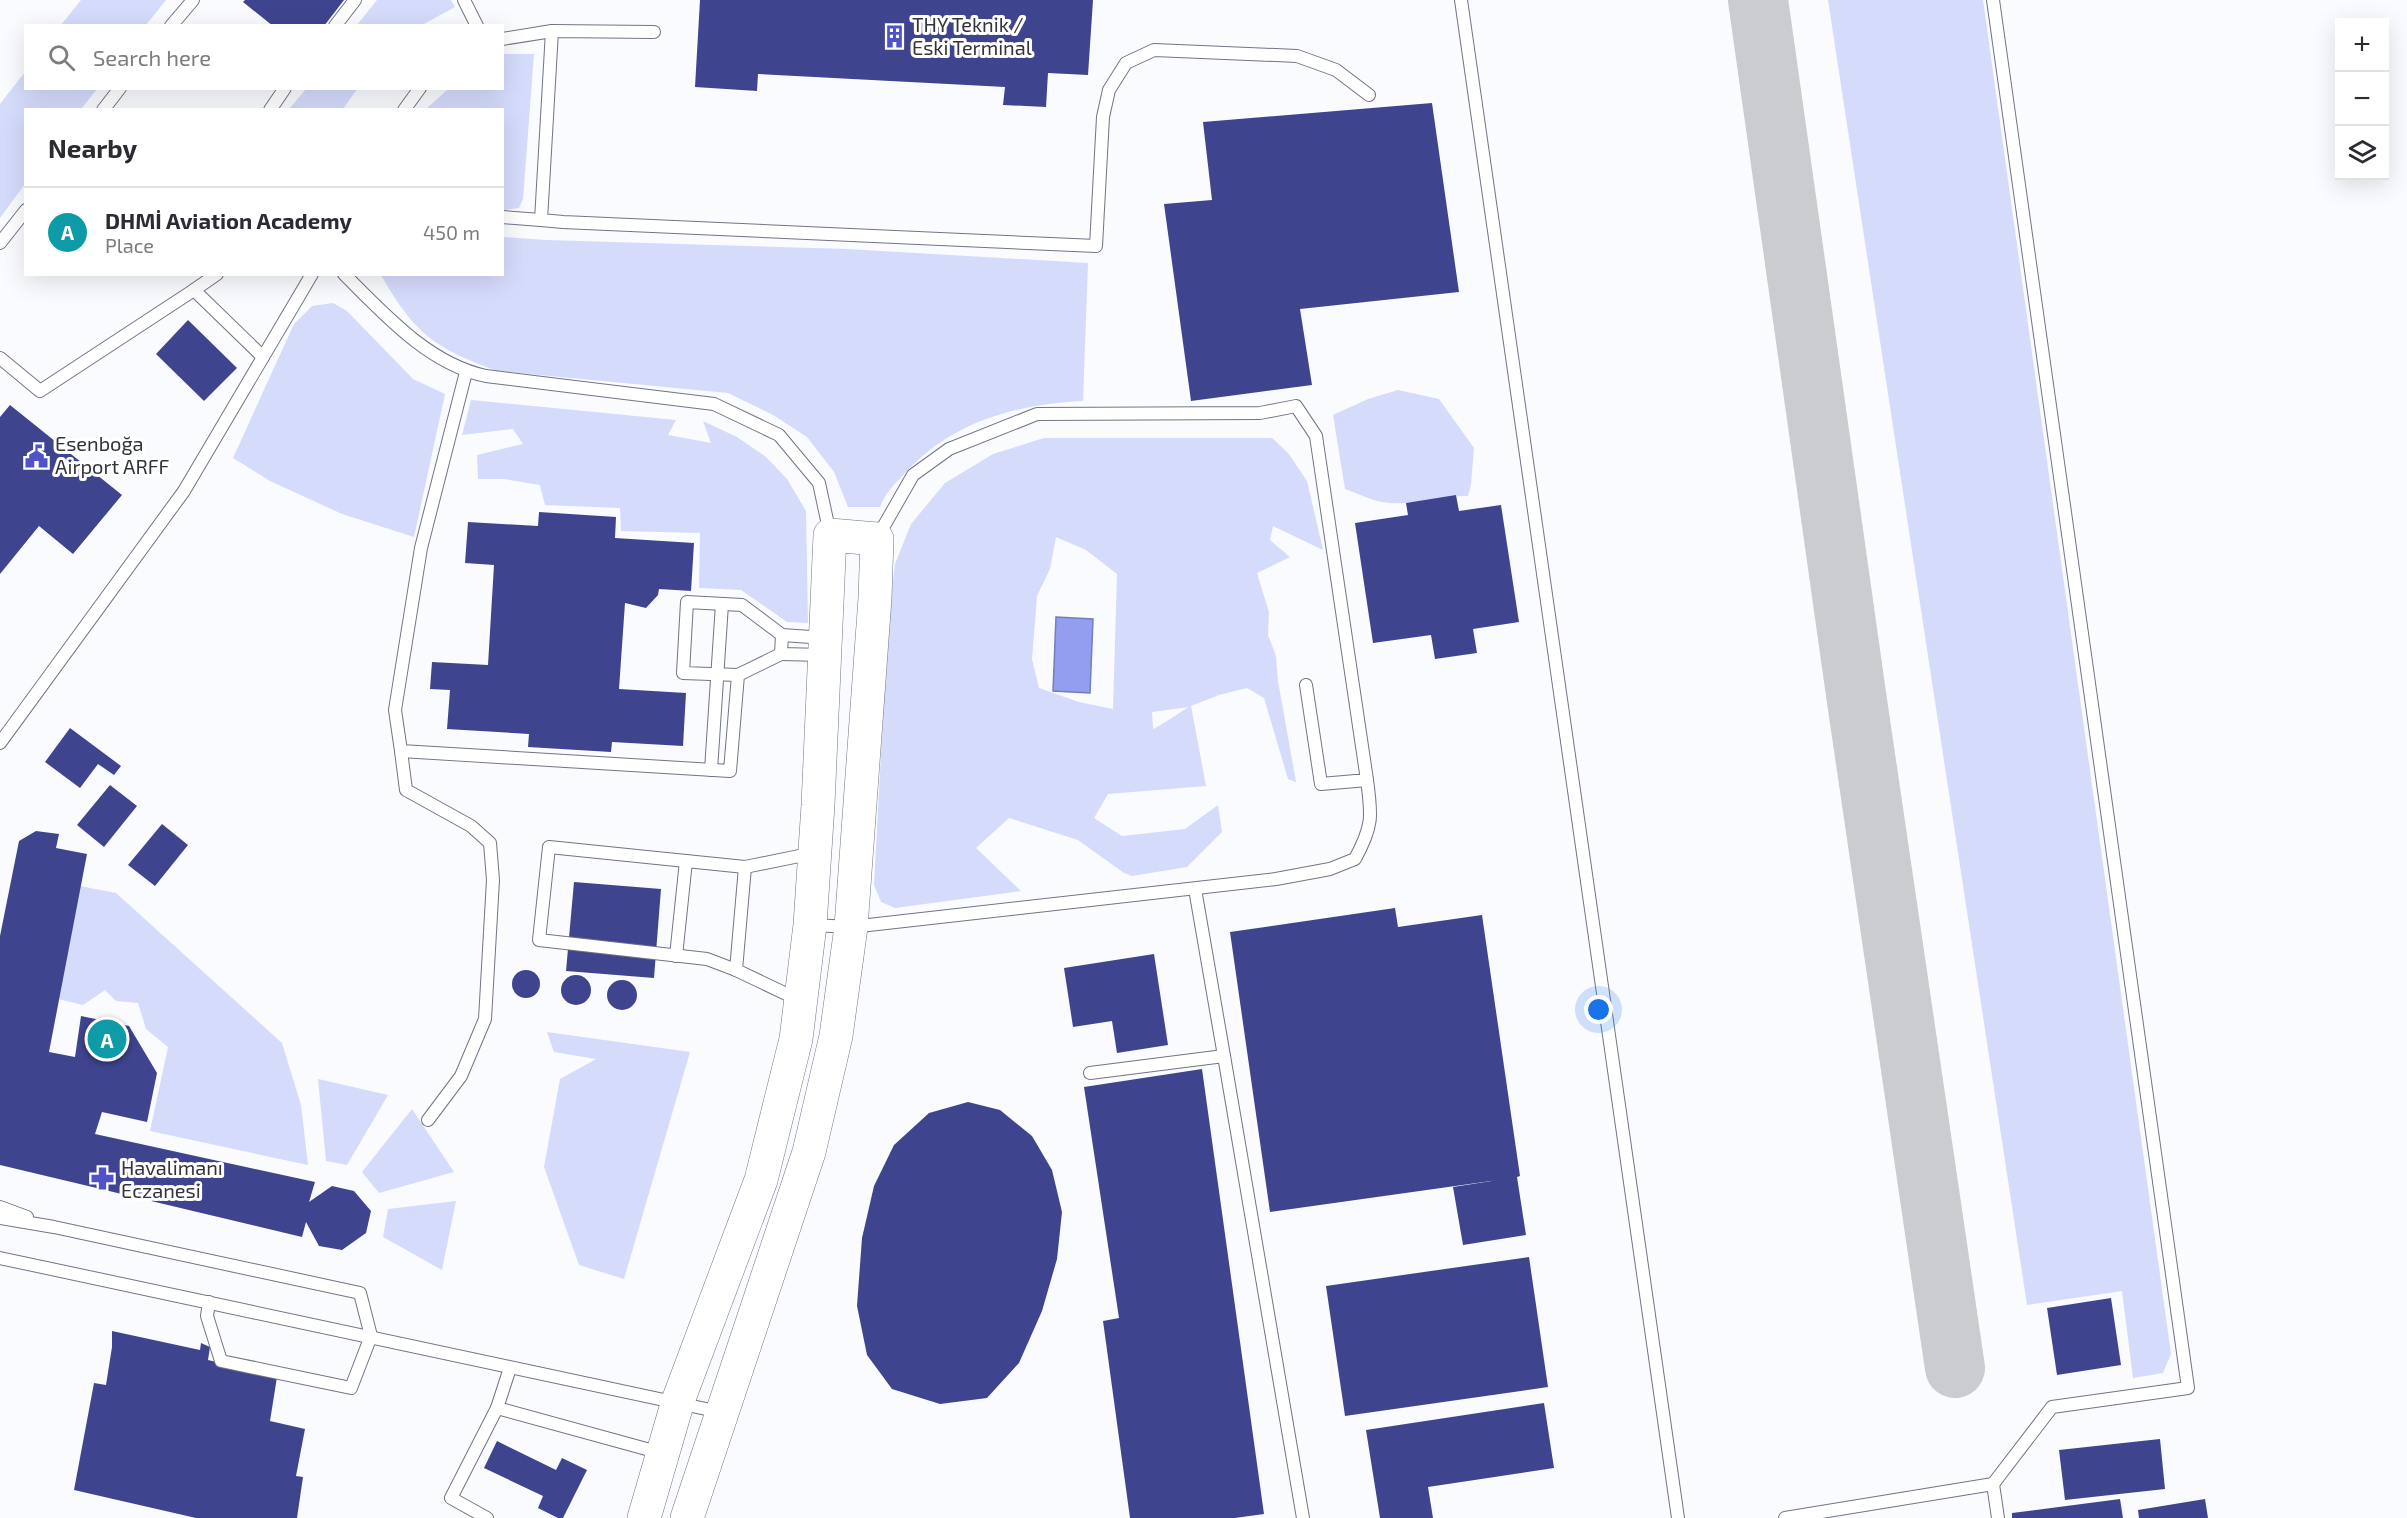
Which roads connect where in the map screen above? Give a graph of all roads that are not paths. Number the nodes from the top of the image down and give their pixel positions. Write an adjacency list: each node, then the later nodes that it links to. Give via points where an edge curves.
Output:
1 (193, 0): 6 (lane)
2 (355, 0): 7 (lane)
3 (464, 0): 8 (lane)
4 (1461, 0): 71 (lane)
5 (1993, 0): 66 (lane, via 2188,1388 2052,1407)
6 (173, 24)
7 (336, 24)
8 (476, 24)
9 (552, 31): 10 (lane); 11 (lane); 21 (lane)
10 (654, 32)
11 (504, 39)
12 (118, 90): 16 (lane)
13 (284, 90): 17 (lane)
14 (419, 90): 18 (lane)
15 (1369, 94): 21 (lane, via 1336,70 1297,56 1154,50 1126,63 1109,90 1103,117 1096,246)
16 (105, 108)
17 (271, 108)
18 (405, 108)
19 (24, 213): 22 (lane)
20 (504, 217): 21 (lane)
21 (541, 220)
22 (0, 243)
23 (214, 276): 26 (lane)
24 (311, 276): 27 (lane)
25 (346, 276): 29 (lane, via 430,351)
26 (194, 290): 27 (lane); 28 (lane, via 40,391)
27 (263, 357): 39 (lane, via 184,490)
28 (0, 358)
29 (466, 372): 30 (lane, via 714,404 779,435 819,483); 40 (lane, via 421,548 395,710)
30 (830, 535): 31 (street); 34 (street)
31 (877, 539): 42 (lane, via 913,475 949,449 1037,414 1260,413 1296,406 1316,436); 48 (street)
32 (722, 604): 33 (lane, via 742,605); 36 (lane); 36 (lane, via 687,602 686,614 683,673)
33 (782, 635): 34 (lane); 35 (lane)
34 (826, 646): 35 (lane); 43 (street)
35 (781, 654): 37 (lane)
36 (717, 675): 37 (lane); 41 (lane)
37 (738, 675): 41 (lane, via 730,771)
38 (1306, 685): 42 (lane, via 1321,784)
39 (0, 743)
40 (401, 751): 41 (lane); 54 (lane, via 406,790 471,826 490,843 493,880 485,1019 461,1076)
41 (711, 770)
42 (1367, 780): 46 (lane, via 1372,816 1355,859 1330,869)
43 (815, 853): 45 (lane); 47 (street)
44 (686, 861): 45 (lane); 49 (lane); 49 (lane, via 549,847 540,928 539,940)
45 (745, 867): 50 (lane)
46 (1195, 889): 48 (lane); 52 (lane)
47 (810, 925): 48 (lane); 51 (street)
48 (851, 927): 64 (street, via 836,1036 809,1152)
49 (676, 956): 50 (lane, via 707,959)
50 (736, 970): 51 (lane)
51 (801, 1001): 62 (street, via 796,1039 761,1180)
52 (1224, 1056): 53 (lane); 70 (lane)
53 (1090, 1073)
54 (428, 1120)
55 (0, 1208): 57 (lane)
56 (0, 1218): 57 (lane)
57 (54, 1227): 60 (lane, via 360,1293)
58 (0, 1258): 59 (lane)
59 (209, 1302): 60 (lane); 60 (lane, via 207,1316 221,1361 351,1388)
60 (371, 1336): 61 (lane)
61 (510, 1368): 62 (lane); 63 (lane)
62 (678, 1401): 64 (lane); 65 (street)
63 (497, 1408): 65 (lane); 67 (lane, via 451,1498)
64 (722, 1412): 69 (street)
65 (663, 1454): 68 (street)
66 (1993, 1484): 72 (lane); 73 (lane)
67 (487, 1518)
68 (644, 1518)
69 (687, 1518)
70 (1303, 1518)
71 (1678, 1518)
72 (1785, 1518)
73 (1998, 1518)

